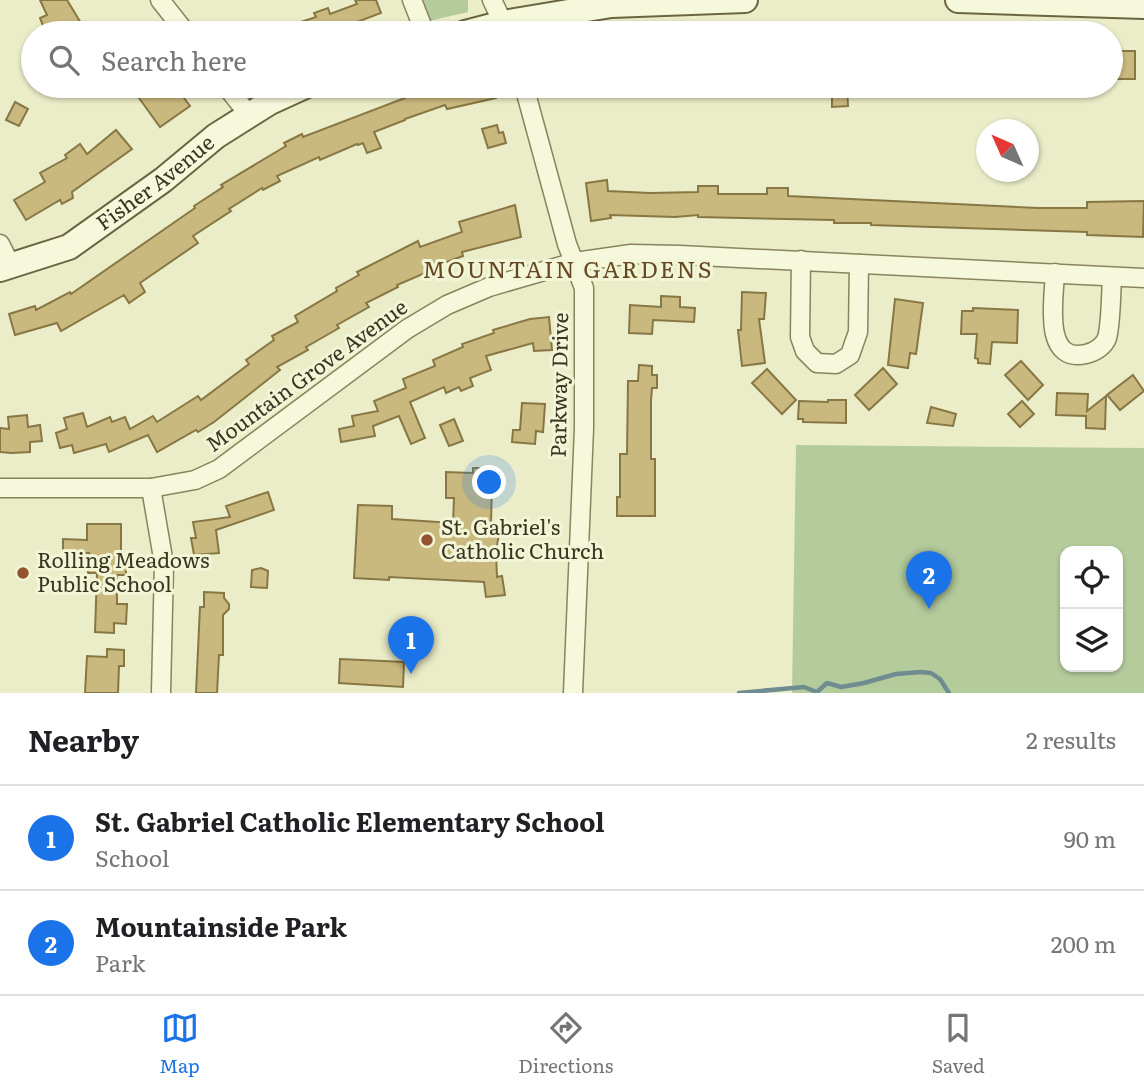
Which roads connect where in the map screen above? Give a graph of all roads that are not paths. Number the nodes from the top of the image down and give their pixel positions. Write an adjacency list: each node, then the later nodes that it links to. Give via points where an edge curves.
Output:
1 (160, 0): 9 (street)
2 (412, 0): 10 (street)
3 (492, 0): 11 (street)
4 (711, 0): 5 (street); 12 (street, via 611,5)
5 (745, 0)
6 (958, 0): 7 (street)
7 (1013, 2): 8 (street)
8 (1144, 6)
9 (177, 21)
10 (420, 21)
11 (502, 21)
12 (538, 21)
13 (236, 98): 16 (street)
14 (282, 98): 16 (street, Fisher Avenue)
15 (527, 98): 19 (street, Parkway Drive)
16 (249, 115): 21 (street, Fisher Avenue, via 68,247)
17 (0, 244): 21 (street)
18 (801, 260): 19 (street, Mountain Grove Avenue, via 631,254); 20 (street, Mountain Grove Avenue); 20 (street, via 800,337 817,363 836,364 850,355 858,332)
19 (575, 262): 26 (street, Mountain Grove Avenue, via 489,287 447,305 407,329 219,469 195,480); 28 (street, Parkway Drive, via 584,288 584,428)
20 (859, 264): 22 (street, Mountain Grove Avenue)
21 (6, 268)
22 (1055, 273): 23 (street, Mountain Grove Avenue); 23 (street, via 1054,336 1064,351 1080,355 1095,352 1107,339)
23 (1112, 277): 24 (street, Mountain Grove Avenue)
24 (1144, 278)
25 (0, 488): 26 (street, Mountain Grove Avenue)
26 (151, 488): 27 (street, via 164,564)
27 (161, 693)
28 (573, 693)

